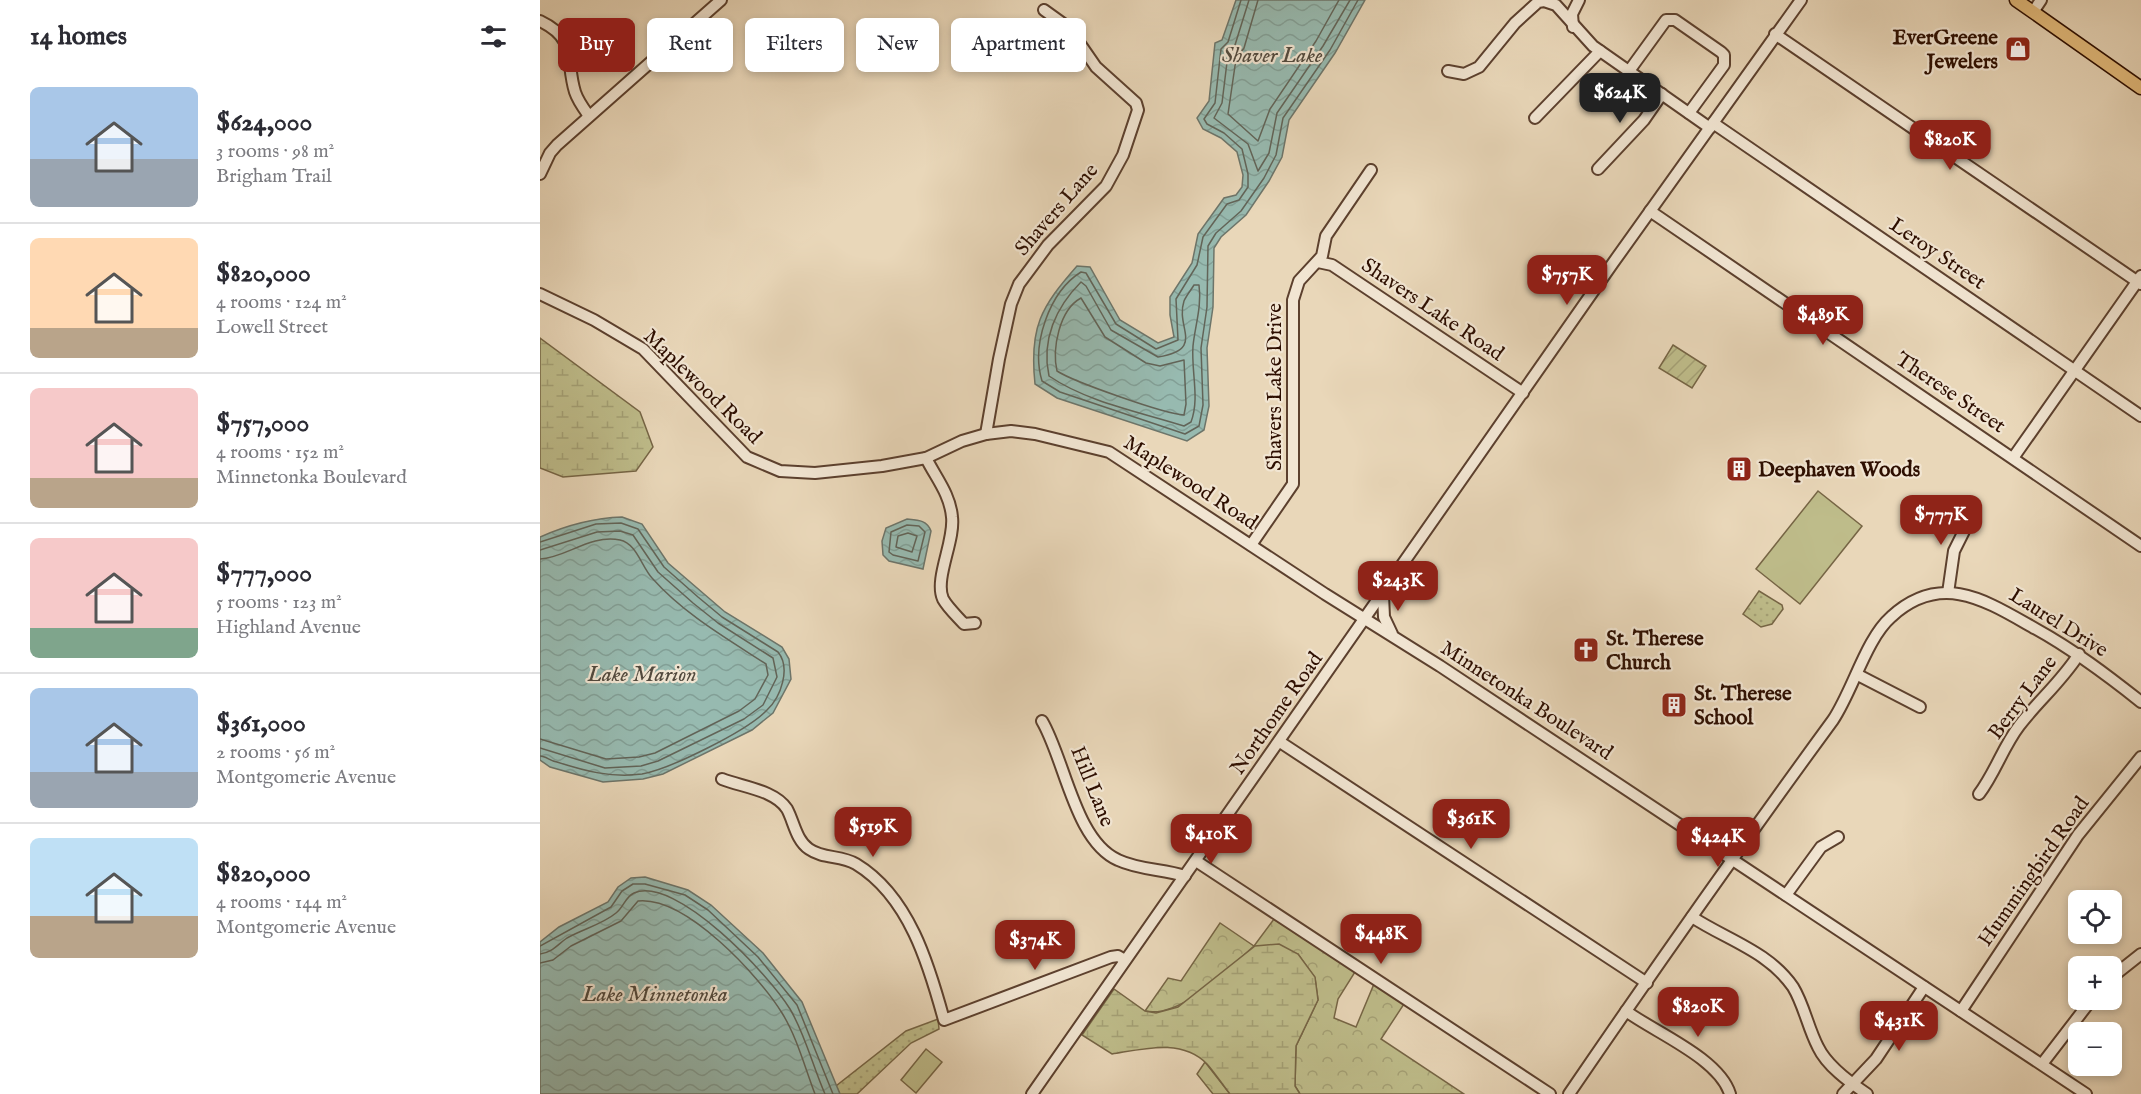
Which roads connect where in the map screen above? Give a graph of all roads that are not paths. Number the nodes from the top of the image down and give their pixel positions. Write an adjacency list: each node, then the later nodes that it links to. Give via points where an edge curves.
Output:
1 (721, 0): 18 (street)
2 (1801, 0): 11 (street)
3 (2016, 0): 8 (main road)
4 (2041, 0): 8 (street)
5 (1577, 4): 6 (street); 10 (street)
6 (1556, 5): 10 (street, Leroy Street); 13 (street, via 1538,2 1472,72)
7 (1044, 10): 31 (street, Shavers Lane, via 1068,28 1096,67 1136,103 1138,110 1123,155 1106,186 1048,245 1019,284 1011,304)
8 (2033, 12): 15 (main road)
9 (540, 21): 18 (street, via 567,45 575,93)
10 (1574, 27): 12 (street, Leroy Street)
11 (1775, 34): 20 (street); 26 (street)
12 (1600, 51): 14 (street, Leroy Street); 19 (street)
13 (1448, 71)
14 (1629, 71): 16 (street, Leroy Street); 17 (street, via 1666,20 1675,20 1721,52 1724,65)
15 (2141, 88)
16 (1662, 94): 17 (street, Leroy Street); 21 (street, via 1644,120)
17 (1689, 113): 20 (street, Leroy Street)
18 (589, 116): 23 (street, via 550,153)
19 (1535, 118)
20 (1711, 125): 24 (street); 28 (street, Leroy Street)
21 (1598, 169)
22 (1371, 170): 25 (street, Shavers Lake Drive, via 1326,236)
23 (540, 174)
24 (1650, 211): 29 (street); 33 (street, Therese Street)
25 (1318, 262): 29 (street, Shavers Lake Road, via 1332,265); 35 (street, Shavers Lake Drive, via 1299,281 1293,300 1293,484)
26 (2140, 281): 28 (street)
27 (540, 294): 32 (street, Maplewood Road, via 643,349 747,457 759,464 780,471 815,473)
28 (2075, 370): 30 (street, Leroy Street); 33 (street)
29 (1523, 393): 38 (street)
30 (2141, 416)
31 (986, 434): 32 (street, Maplewood Road); 35 (street, Maplewood Road, via 1035,434 1109,452)
32 (926, 458): 40 (street, via 945,490 953,518 942,597 964,624)
33 (2013, 458): 36 (street, Therese Street)
34 (1974, 511): 37 (street, via 1954,551)
35 (1251, 545): 39 (street, Maplewood Road)
36 (2141, 546)
37 (1948, 593): 42 (street, Laurel Drive, via 1992,603); 43 (street, via 1918,600 1890,617 1872,642)
38 (1383, 594): 39 (street); 41 (street, via 1384,617)
39 (1366, 619): 41 (street, Minnetonka Boulevard); 47 (street, Northome Road)
40 (975, 623)
41 (1392, 634): 52 (street, Minnetonka Boulevard)
42 (2079, 654): 44 (street, Laurel Drive); 50 (street, Berry Lane, via 2011,738)
43 (1858, 675): 45 (street); 52 (street, via 1833,720)
44 (2141, 702)
45 (1920, 707)
46 (1042, 721): 54 (street, Hill Lane, via 1056,745 1063,775 1095,843 1129,865)
47 (1280, 742): 53 (street, Northome Road); 60 (street)
48 (2141, 757): 64 (street, Hummingbird Road, via 2078,835)
49 (722, 779): 58 (street, via 776,797 809,849 843,857 877,880 916,937 944,1020 1111,957)
50 (1979, 794)
51 (1838, 837): 55 (street, via 1821,847)
52 (1731, 859): 55 (street, Minnetonka Boulevard); 56 (street)
53 (1196, 861): 54 (street, Northome Road); 68 (street)
54 (1185, 876): 58 (street, Northome Road)
55 (1786, 895): 61 (street, Minnetonka Boulevard)
56 (1692, 917): 60 (street); 66 (street, via 1744,944 1779,970 1794,990 1818,1049)
57 (2141, 954): 59 (street)
58 (1125, 960): 67 (street, Northome Road)
59 (2122, 969)
60 (1647, 983): 63 (street)
61 (1924, 987): 64 (street, Minnetonka Boulevard); 66 (street, via 1887,1044)
62 (2083, 1010): 65 (street)
63 (1626, 1011): 69 (street); 70 (street, via 1686,1047 1723,1081)
64 (1961, 1011): 65 (street, Minnetonka Boulevard)
65 (2042, 1064): 73 (street, Minnetonka Boulevard)
66 (1852, 1084): 71 (street); 72 (street)
67 (1032, 1094)
68 (1550, 1094)
69 (1569, 1094)
70 (1730, 1094)
71 (1843, 1094)
72 (1867, 1094)
73 (2086, 1094)

